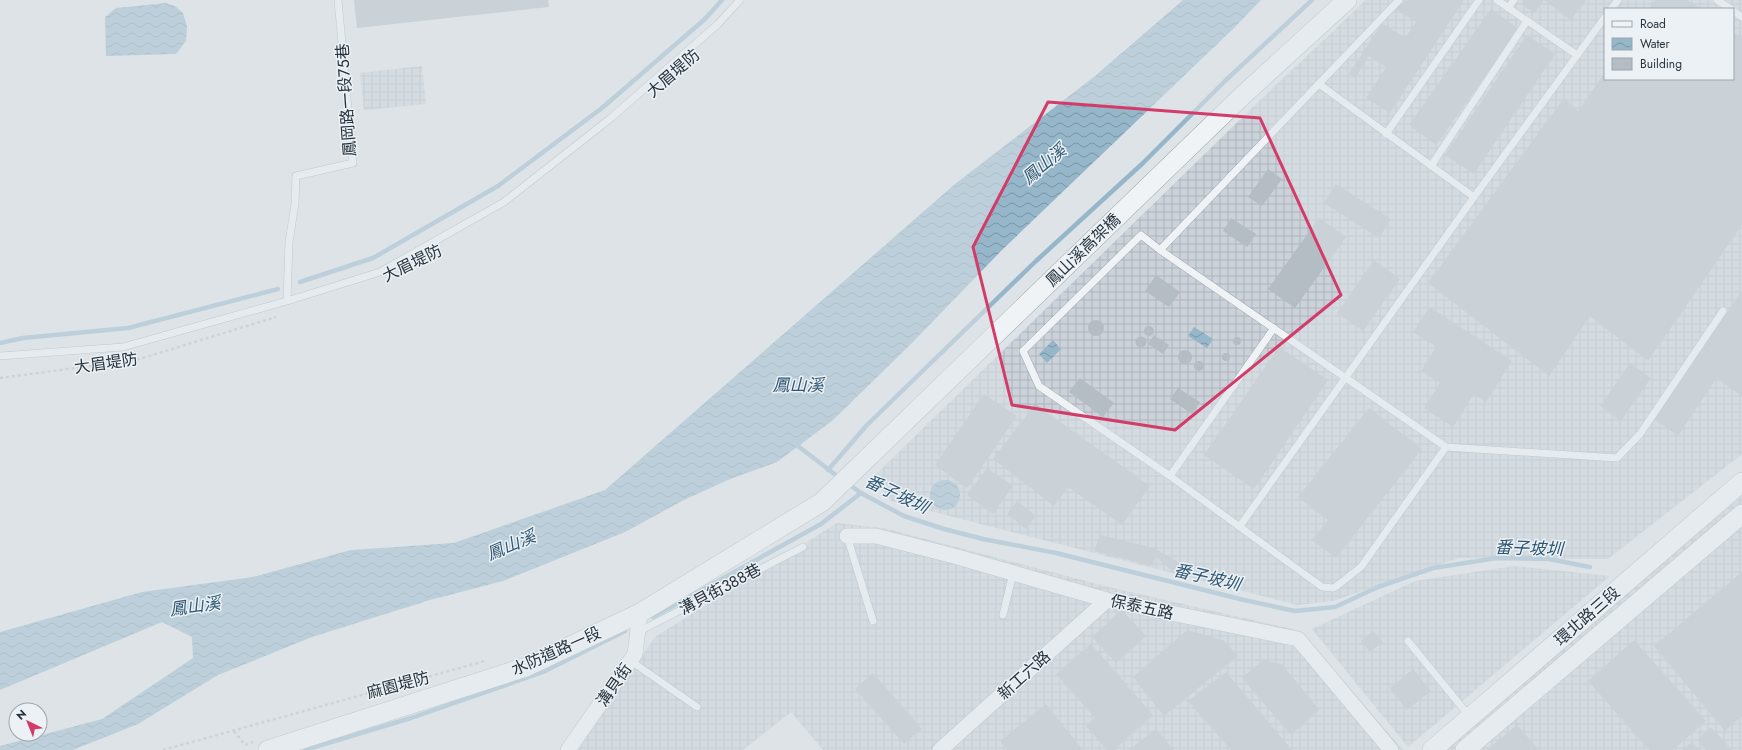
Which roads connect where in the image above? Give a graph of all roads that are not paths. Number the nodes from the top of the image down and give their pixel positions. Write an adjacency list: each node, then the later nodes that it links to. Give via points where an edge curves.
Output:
1 (338, 0): 21 (lane, 鳳岡路一段75巷, via 353,163 296,176 289,242)
2 (740, 0): 21 (lane, via 718,24 611,118 504,202 380,272)
3 (1347, 0): 29 (street, 鳳山溪高架橋, via 1241,97)
4 (1399, 0): 16 (lane)
5 (1479, 0): 17 (lane)
6 (1497, 0): 10 (lane)
7 (1514, 0): 10 (lane)
8 (1618, 0): 11 (lane)
9 (1717, 0): 12 (lane)
10 (1508, 8): 14 (lane)
11 (1612, 8)
12 (1729, 8)
13 (1604, 18): 15 (lane)
14 (1527, 21): 15 (lane); 18 (lane)
15 (1577, 55): 19 (lane)
16 (1319, 84): 17 (lane); 20 (lane)
17 (1386, 134): 18 (lane)
18 (1431, 166): 19 (lane)
19 (1474, 197): 25 (lane)
20 (1160, 250): 23 (lane); 27 (lane, via 1141,235 1023,351 1039,386)
21 (287, 301): 24 (lane, via 123,348)
22 (1723, 311): 26 (lane, via 1640,434 1617,458)
23 (1274, 328): 25 (lane); 27 (lane)
24 (0, 356)
25 (1347, 377): 26 (lane); 31 (lane)
26 (1446, 447): 31 (lane, via 1361,567 1334,588 1322,587)
27 (1170, 476): 31 (lane)
28 (1742, 482): 43 (street, 環北路三段)
29 (822, 502): 36 (street, 水防道路一段)
30 (1742, 514): 49 (street, 環北路三段)
31 (1240, 526)
32 (847, 536): 34 (street, 保泰五路, via 876,536); 38 (lane)
33 (803, 546): 39 (lane, 溝貝街388巷)
34 (1013, 573): 35 (street, 保泰五路); 37 (lane)
35 (1108, 600): 46 (street, 新工六路); 47 (street, 保泰五路, via 1298,639)
36 (640, 613): 39 (street, 溝貝街); 44 (street, 水防道路一段, via 526,667)
37 (1003, 615)
38 (873, 621)
39 (638, 632): 41 (street, 溝貝街, via 635,654)
40 (1408, 641): 43 (lane)
41 (631, 661): 42 (lane); 45 (street, 溝貝街)
42 (697, 707)
43 (1470, 717): 48 (street, 環北路三段)
44 (275, 749)
45 (568, 750)
46 (940, 750)
47 (1391, 750)
48 (1432, 750)
49 (1465, 750)

